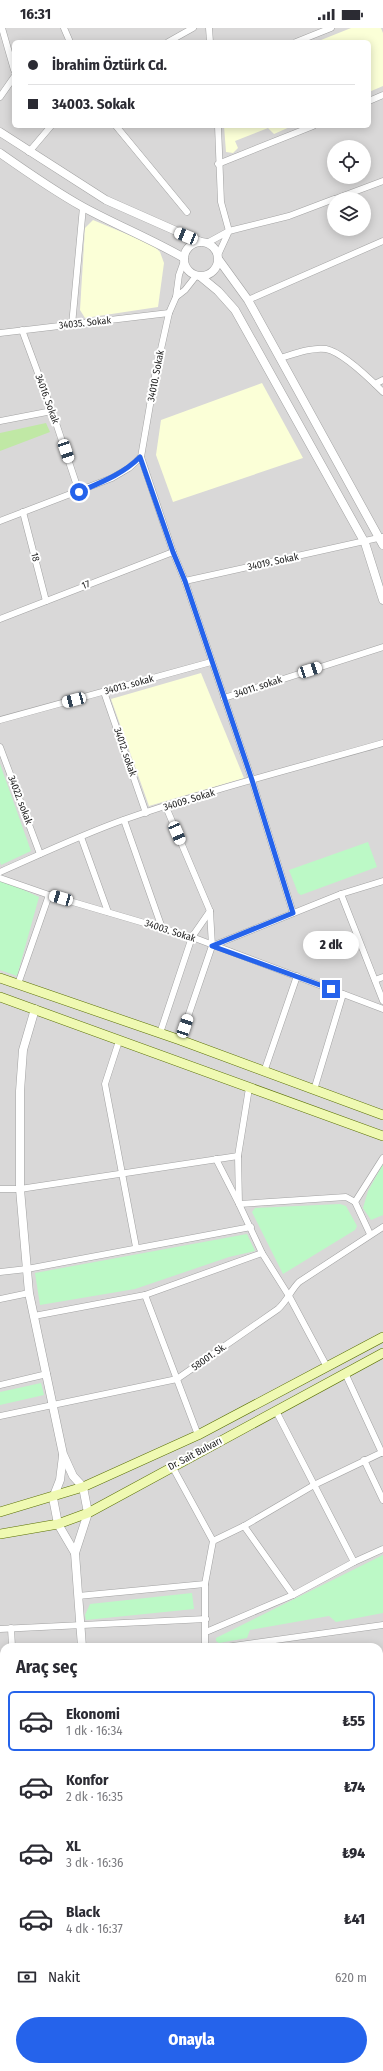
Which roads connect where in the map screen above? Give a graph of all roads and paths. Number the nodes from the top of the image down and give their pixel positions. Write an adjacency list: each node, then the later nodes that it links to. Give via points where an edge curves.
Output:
1 (2, 28): 11 (street)
2 (64, 28): 7 (street)
3 (193, 28): 8 (street)
4 (209, 28): 9 (street)
5 (331, 28): 6 (street)
6 (316, 31): 10 (street)
7 (69, 40)
8 (172, 40)
9 (210, 40)
10 (300, 40)
11 (12, 63)
12 (12, 81): 14 (street)
13 (383, 95): 15 (street)
14 (0, 97)
15 (371, 100)
16 (48, 128): 21 (street)
17 (118, 128): 28 (street)
18 (218, 128): 23 (street)
19 (308, 128): 23 (street)
20 (0, 132): 21 (street)
21 (29, 152): 31 (street, via 106,200)
22 (0, 153): 27 (street)
23 (218, 164): 29 (street, via 221,202)
24 (383, 181): 25 (street)
25 (353, 192)
26 (327, 202): 29 (street, via 290,216)
27 (82, 206): 33 (street, via 149,238); 38 (street)
28 (187, 212)
29 (229, 231): 31 (street); 32 (street)
30 (383, 240): 36 (street)
31 (204, 242): 32 (street, via 212,245); 33 (street, via 190,246 186,250)
32 (219, 257): 34 (street, via 211,274); 36 (street)
33 (184, 260): 34 (street, via 188,270); 35 (street)
34 (198, 276): 35 (street); 52 (street, via 218,291 235,310)
35 (176, 297): 37 (street, 34010. Sokak)
36 (248, 300): 41 (street)
37 (169, 313): 38 (street, 34035. Sokak); 47 (street, 34010. Sokak)
38 (72, 325): 39 (street, 34035. Sokak)
39 (22, 330): 40 (street, 34035. Sokak); 45 (street, 34016. Sokak)
40 (0, 334)
41 (280, 358): 43 (street, via 310,350 326,349 338,354); 51 (street)
42 (383, 380): 43 (street)
43 (375, 384): 44 (street)
44 (383, 392)
45 (52, 411): 46 (street); 48 (street, 34016. Sokak)
46 (0, 421)
47 (140, 457): 48 (street, via 129,468 112,478); 53 (street)
48 (79, 492): 49 (street)
49 (23, 512): 50 (street); 56 (street, 18)
50 (0, 521)
51 (382, 540): 52 (street, 34019. Sokak)
52 (363, 543): 54 (street, 34019. Sokak); 55 (street)
53 (173, 552): 54 (street); 56 (street, 17)
54 (185, 581): 59 (street)
55 (383, 600)
56 (46, 601): 57 (street, 17)
57 (0, 619)
58 (383, 647): 61 (street, 34011. sokak)
59 (211, 662): 60 (street, 34013. sokak); 61 (street)
60 (104, 692): 62 (street, 34013. sokak); 67 (street, 34012. sokak)
61 (224, 698): 65 (street)
62 (0, 720)
63 (383, 743): 65 (street, 34009. Sokak)
64 (0, 747): 70 (street, 34022. sokak)
65 (252, 780): 66 (street, 34009. Sokak); 78 (street)
66 (166, 807): 67 (street, 34009. Sokak); 77 (street)
67 (146, 813): 68 (street, 34009. Sokak)
68 (124, 820): 69 (street, 34009. Sokak); 79 (street)
69 (80, 837): 70 (street, 34009. Sokak); 76 (street)
70 (40, 854): 71 (street, 34009. Sokak)
71 (0, 872)
72 (0, 878): 75 (street, 34003. Sokak)
73 (383, 881): 74 (street)
74 (340, 894): 78 (street); 85 (street)
75 (49, 895): 76 (street, 34003. Sokak); 86 (street)
76 (108, 912): 79 (street, 34003. Sokak)
77 (210, 912): 80 (street); 81 (street)
78 (293, 913): 81 (street)
79 (162, 928): 80 (street, 34003. Sokak)
80 (192, 937): 81 (street, 34003. Sokak); 92 (street)
81 (212, 946): 82 (street, 34003. Sokak); 93 (street)
82 (297, 976): 87 (street, 34003. Sokak); 95 (street)
83 (383, 977): 85 (street)
84 (0, 978): 86 (main road)
85 (375, 980): 89 (street)
86 (18, 984): 92 (main road)
87 (343, 994): 91 (street, 34003. Sokak); 97 (street)
88 (0, 997): 90 (main road)
89 (383, 1001)
90 (35, 1009): 94 (main road); 105 (street, via 22,1057)
91 (383, 1009)
92 (160, 1033): 93 (main road)
93 (180, 1040): 95 (main road)
94 (120, 1041): 96 (main road); 103 (street, via 105,1084)
95 (264, 1072): 97 (main road)
96 (249, 1088): 99 (main road); 100 (street)
97 (314, 1090): 98 (main road)
98 (383, 1115)
99 (383, 1136)
100 (238, 1156): 102 (street); 107 (street)
101 (383, 1158): 106 (street)
102 (216, 1160): 103 (street); 107 (street)
103 (123, 1174): 105 (street); 111 (street)
104 (0, 1189): 105 (street)
105 (20, 1189): 113 (street)
106 (355, 1202): 107 (street, via 346,1197); 110 (street)
107 (239, 1204): 108 (street)
108 (251, 1227): 111 (street); 112 (street)
109 (383, 1227): 110 (street, 58001. Sk.)
110 (370, 1234): 117 (street, 58001. Sk., via 299,1282)
111 (136, 1247): 113 (street)
112 (262, 1252): 116 (street); 117 (street)
113 (27, 1268): 114 (street); 115 (street)
114 (0, 1272)
115 (29, 1293): 118 (street); 119 (street)
116 (144, 1295): 119 (street); 125 (street)
117 (289, 1296): 122 (street); 125 (street, 58001. Sk., via 278,1309)
118 (0, 1299)
119 (34, 1316): 124 (street)
120 (383, 1338): 122 (main road, Dr. Sait Bulvarı)
121 (383, 1353): 123 (main road, Dr. Sait Bulvarı)
122 (327, 1367): 130 (main road, Dr. Sait Bulvarı)
123 (345, 1373): 128 (main road, Dr. Sait Bulvarı); 131 (street)
124 (47, 1374): 126 (street); 127 (street)
125 (177, 1379): 127 (street, 58001. Sk.); 130 (street)
126 (0, 1385)
127 (54, 1405): 129 (street, 58001. Sk.); 132 (street)
128 (276, 1411): 134 (main road, Dr. Sait Bulvarı); 135 (street)
129 (0, 1416)
130 (198, 1435): 136 (main road, Dr. Sait Bulvarı)
131 (382, 1453): 133 (street)
132 (63, 1454): 136 (street, via 73,1476); 137 (street, via 60,1480)
133 (364, 1460): 135 (street); 138 (street)
134 (172, 1466): 140 (main road, Dr. Sait Bulvarı); 144 (street)
135 (314, 1485): 142 (street); 147 (street)
136 (83, 1487): 137 (main road, Dr. Sait Bulvarı); 140 (street)
137 (53, 1498): 139 (main road, Dr. Sait Bulvarı); 141 (street)
138 (383, 1500)
139 (0, 1512)
140 (88, 1513): 141 (main road, Dr. Sait Bulvarı); 146 (street)
141 (58, 1524): 143 (main road, Dr. Sait Bulvarı); 146 (street)
142 (244, 1526): 144 (street); 149 (street)
143 (0, 1534)
144 (213, 1541): 148 (street)
145 (383, 1549): 147 (street)
146 (75, 1553): 150 (street)
147 (354, 1562): 149 (street)
148 (205, 1584): 150 (street); 151 (street)
149 (293, 1595): 156 (street)
150 (78, 1596): 152 (street)
151 (206, 1619): 152 (street); 156 (street)
152 (80, 1625): 154 (street); 158 (street)
153 (383, 1625): 160 (street)
154 (11, 1628): 155 (street); 157 (street)
155 (0, 1629)
156 (206, 1632): 159 (street)
157 (12, 1643)
158 (82, 1643)
159 (205, 1643)
160 (255, 1643)
161 (0, 2071): 162 (street)
162 (3, 2071)

